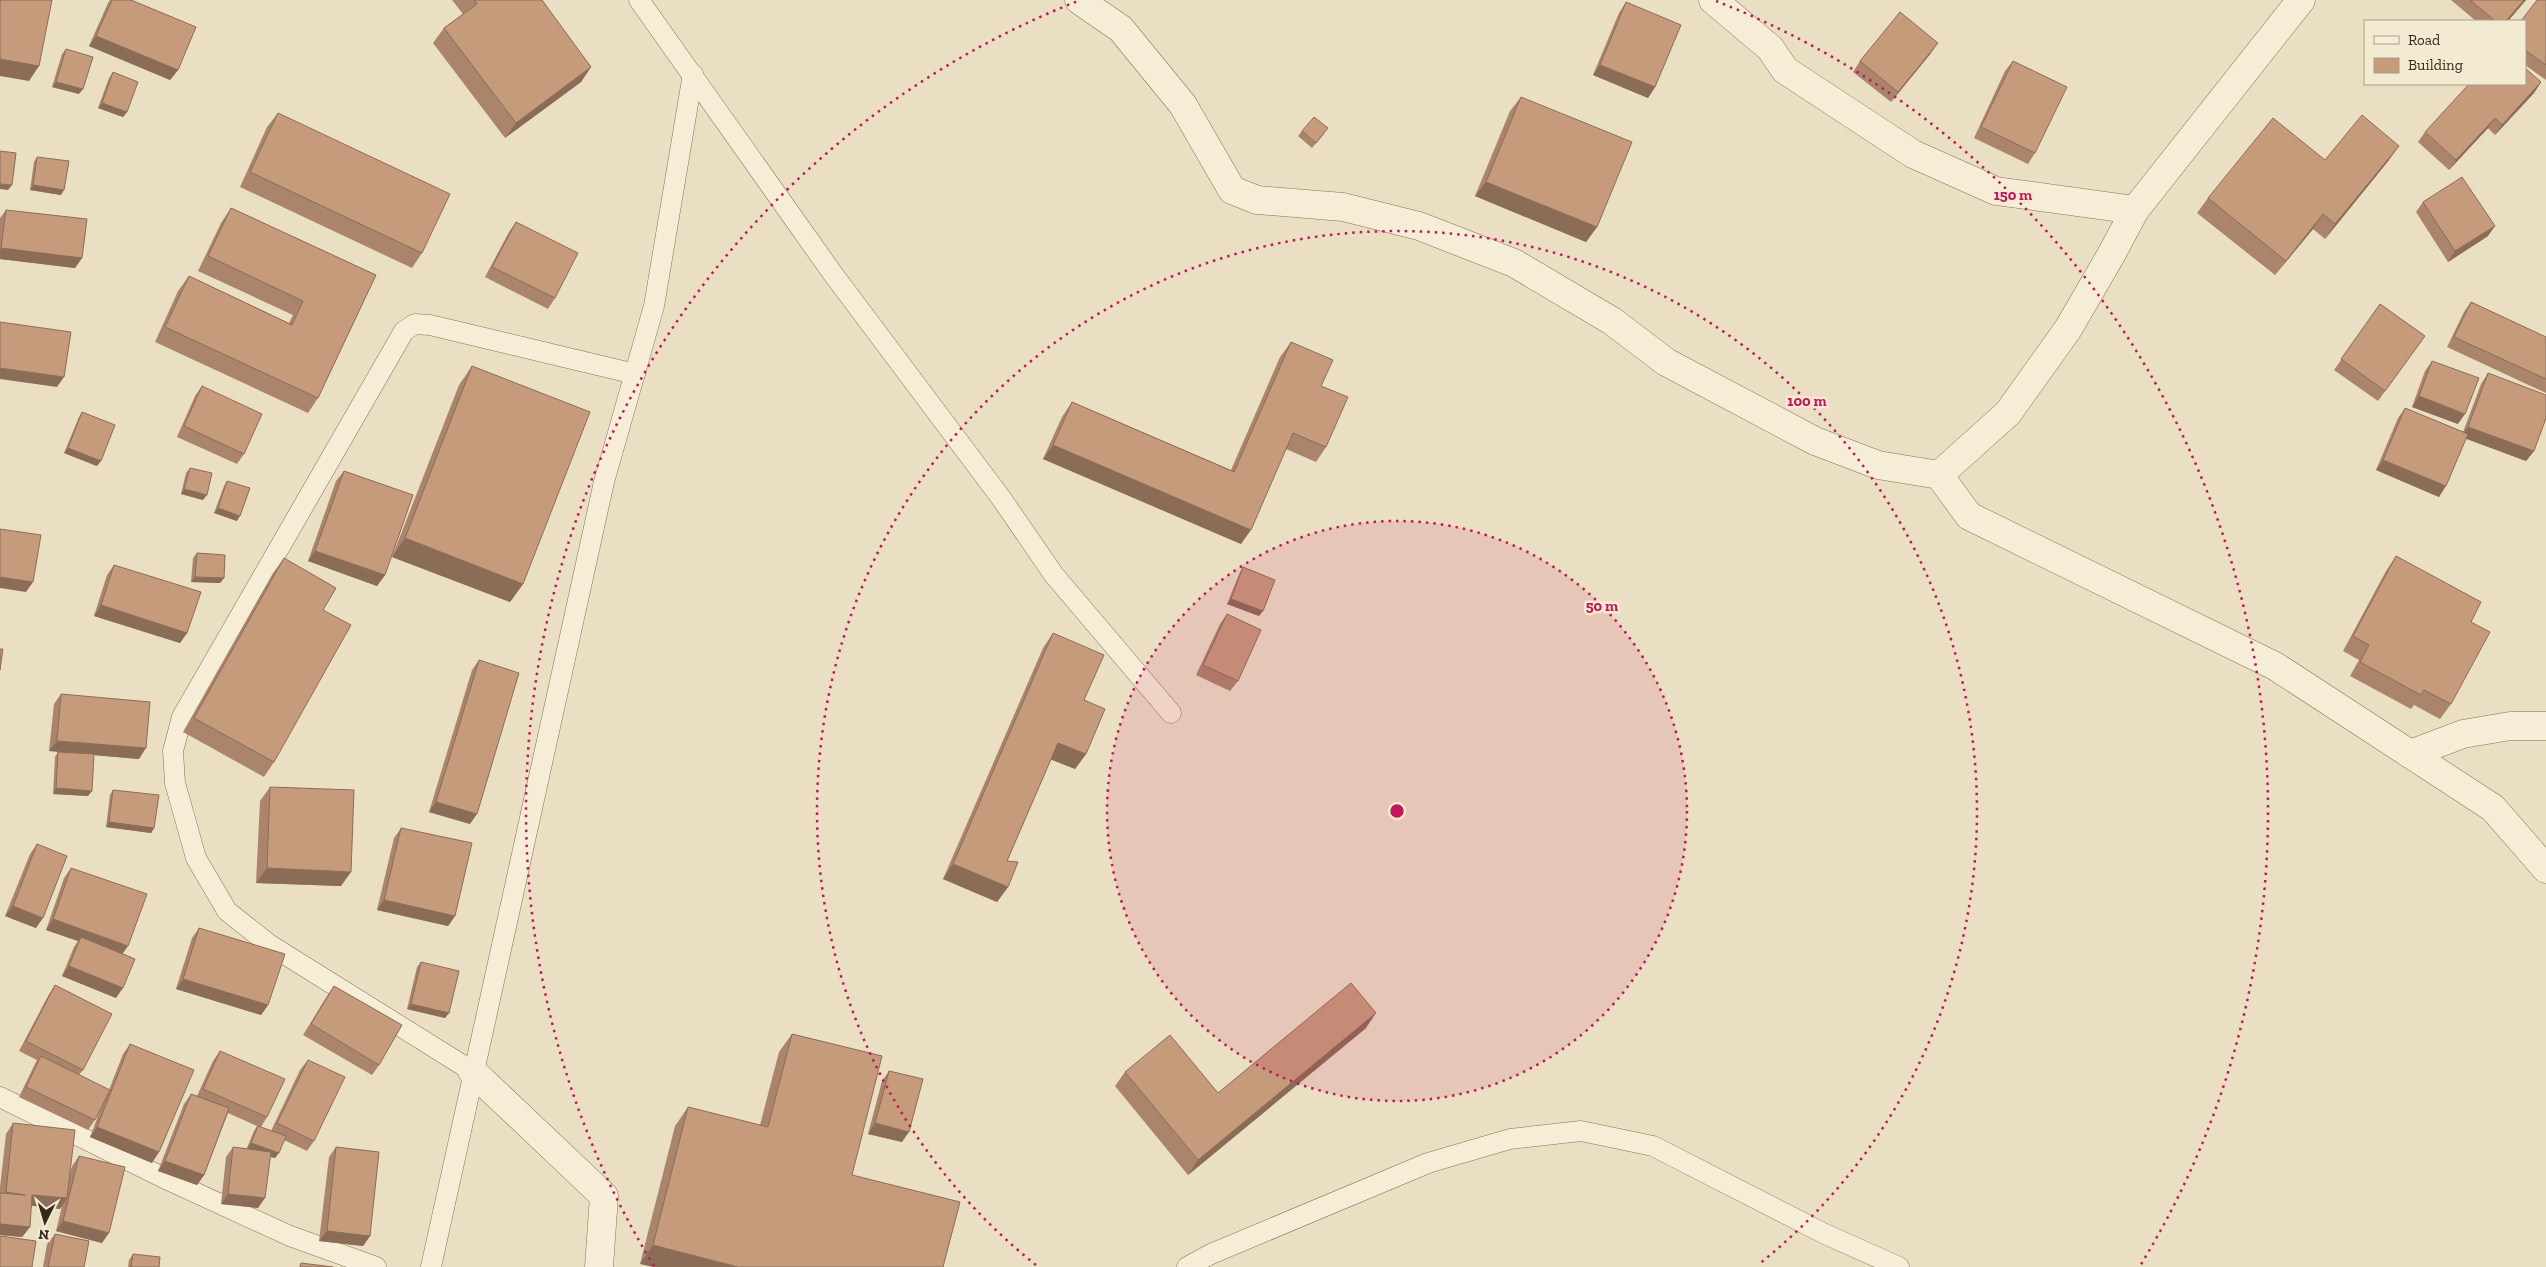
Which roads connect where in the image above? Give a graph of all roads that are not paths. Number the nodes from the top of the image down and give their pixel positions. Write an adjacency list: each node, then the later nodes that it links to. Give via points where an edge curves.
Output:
1 (639, 0): 5 (lane)
2 (1080, 0): 8 (street, via 1121,30 1183,105 1232,190 1257,200 1343,208 1419,226 1514,263 1612,321 1666,362 1815,441 1878,465)
3 (1713, 0): 6 (street, via 1770,48 1785,70 1914,154 1996,191)
4 (2301, 0): 6 (street)
5 (693, 74): 7 (lane, via 654,306); 9 (lane, via 833,274 1054,574)
6 (2135, 210): 8 (street, via 2068,329 2008,413)
7 (635, 374): 13 (lane, via 604,482); 13 (lane, via 430,325 415,324 404,331 182,717 173,751 175,783 196,858 227,911 270,945)
8 (1939, 475): 11 (street, via 1969,516 2275,666)
9 (1171, 713)
10 (2546, 726): 11 (street, via 2510,726 2463,734)
11 (2410, 754): 12 (street, via 2493,808)
12 (2546, 869)
13 (472, 1071): 16 (lane); 17 (street, via 604,1196)
14 (0, 1097): 15 (lane, via 290,1236)
15 (376, 1267)
16 (431, 1267)
17 (599, 1267)
18 (1187, 1267): 19 (lane, via 1428,1163 1510,1139 1581,1131 1652,1146 1825,1234)
19 (1899, 1267)

